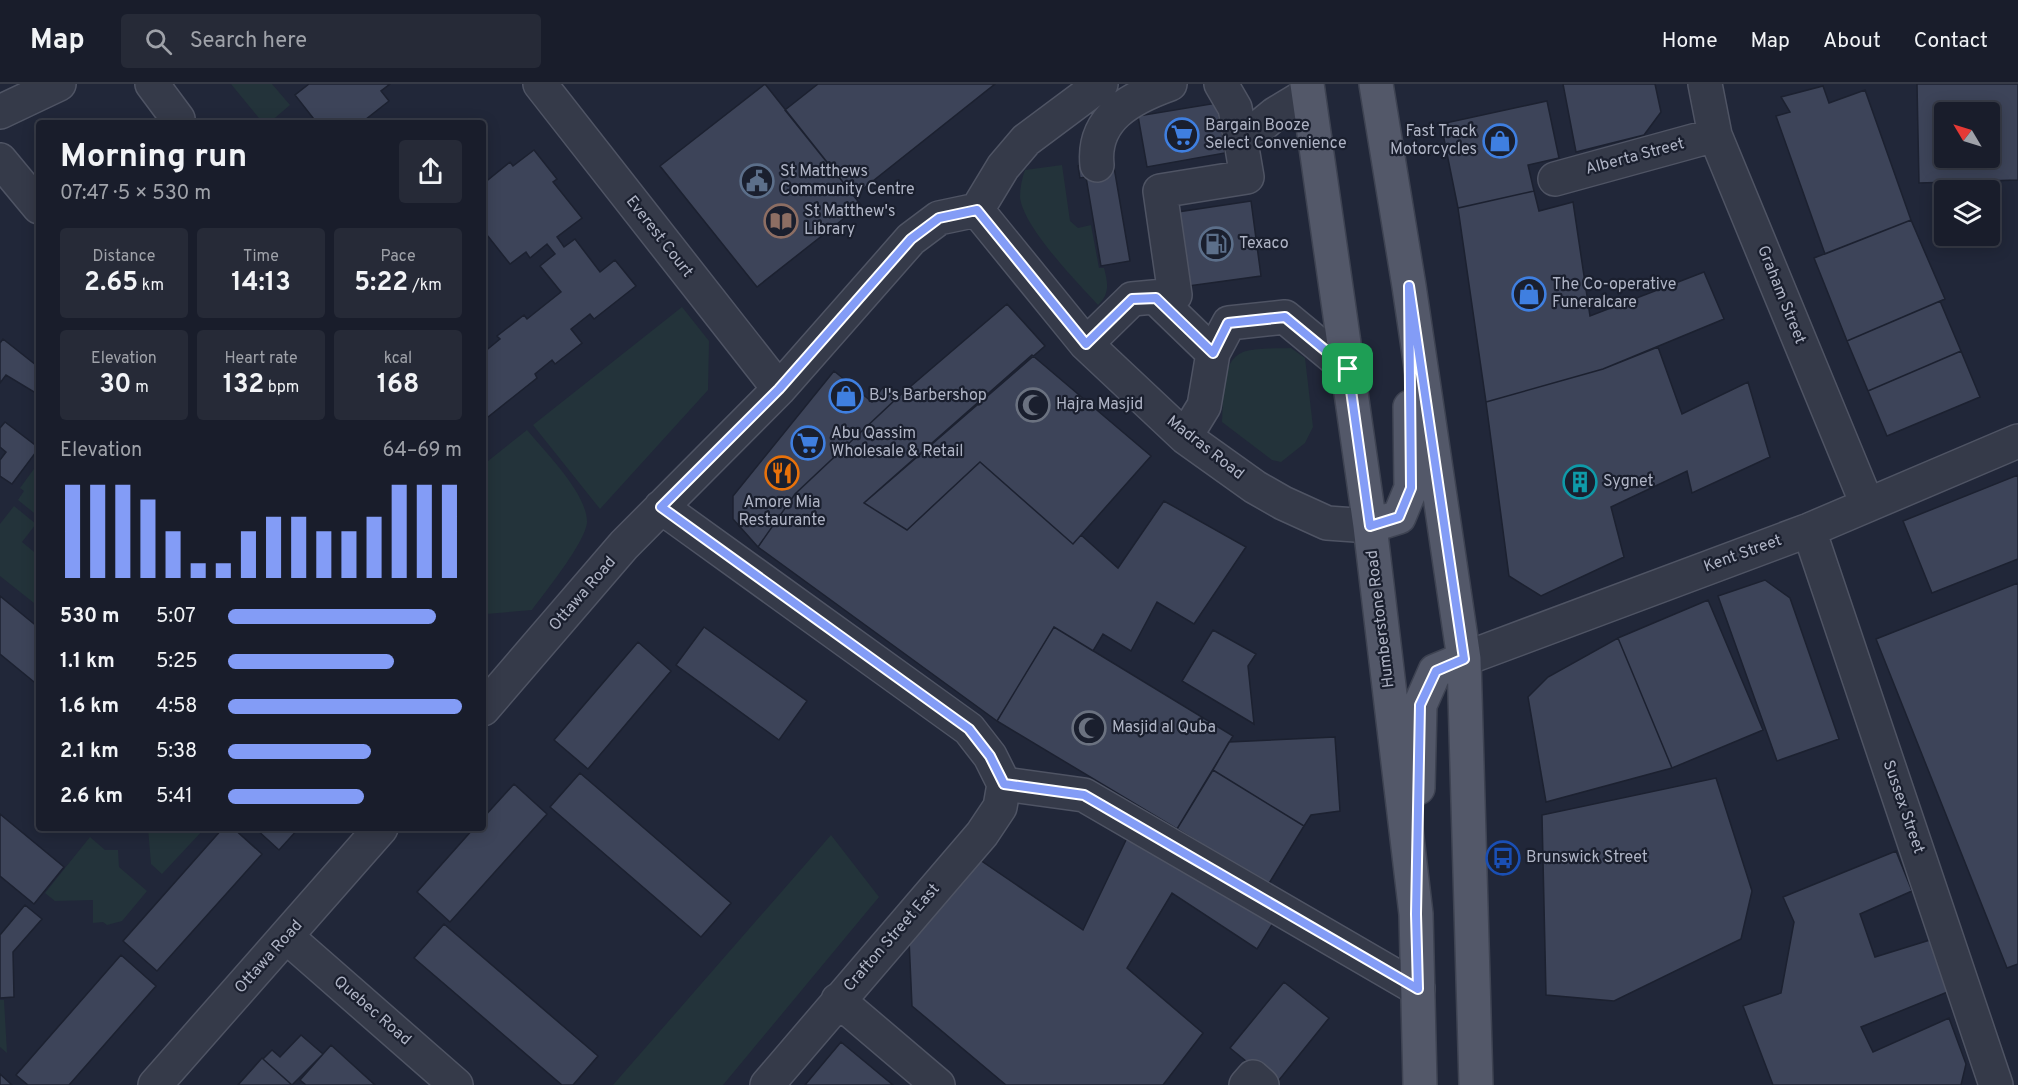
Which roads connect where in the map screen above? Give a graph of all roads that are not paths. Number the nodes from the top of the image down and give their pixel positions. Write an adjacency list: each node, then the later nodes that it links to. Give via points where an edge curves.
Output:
1 (59, 84): 10 (street)
2 (152, 84): 11 (street)
3 (540, 84): 22 (street, Everest Court)
4 (1101, 84): 16 (street, via 1026,140)
5 (1170, 84): 14 (street, via 1140,95 1121,108 1103,128 1095,147)
6 (1221, 84): 13 (street, via 1235,108)
7 (1376, 84): 17 (main road)
8 (1705, 84): 12 (street, Graham Street)
9 (1307, 89): 13 (street); 21 (main road, Humberstone Road)
10 (0, 112)
11 (178, 118)
12 (1715, 135): 15 (street, Alberta Street); 25 (street, Graham Street)
13 (1241, 142): 18 (street, via 1246,177 1160,192 1175,295)
14 (1096, 165)
15 (1555, 179)
16 (977, 210): 19 (street, Madras Road); 22 (street, Ottawa Road, via 939,218 911,239)
17 (1409, 286): 27 (main road, via 1411,488 1399,517); 29 (main road)
18 (1156, 298): 19 (street, via 1132,299); 20 (street)
19 (1086, 344): 23 (street, Madras Road)
20 (1213, 353): 21 (street, via 1228,323 1285,317); 23 (street, via 1204,406)
21 (1348, 369): 27 (main road, Humberstone Road)
22 (779, 389): 26 (street, Ottawa Road)
23 (1185, 437): 27 (street, Madras Road, via 1283,503 1327,524)
24 (2018, 441): 25 (street, Kent Street)
25 (1867, 504): 28 (street, Kent Street)
26 (661, 507): 30 (street, Ottawa Road); 32 (street, via 969,729 990,756)
27 (1370, 526): 34 (main road, Humberstone Road)
28 (1809, 530): 29 (street, Kent Street); 38 (street, Sussex Street)
29 (1464, 659): 34 (main road, via 1436,671 1420,705); 46 (main road)
30 (494, 675): 31 (street, Ottawa Road)
31 (486, 700)
32 (1004, 784): 36 (street, via 1084,795); 37 (street, Crafton Street East, via 1000,807 982,834)
33 (378, 831): 35 (street, Ottawa Road)
34 (1416, 914): 36 (main road, Humberstone Road)
35 (287, 937): 39 (street, Ottawa Road); 40 (street, Quebec Road)
36 (1418, 989): 45 (main road, Humberstone Road)
37 (838, 1000): 41 (street, Crafton Street East); 42 (street)
38 (2003, 1077)
39 (155, 1085)
40 (456, 1085)
41 (767, 1085)
42 (938, 1085)
43 (1246, 1085): 44 (street, via 1253,1077)
44 (1262, 1085)
45 (1420, 1085)
46 (1476, 1085)

